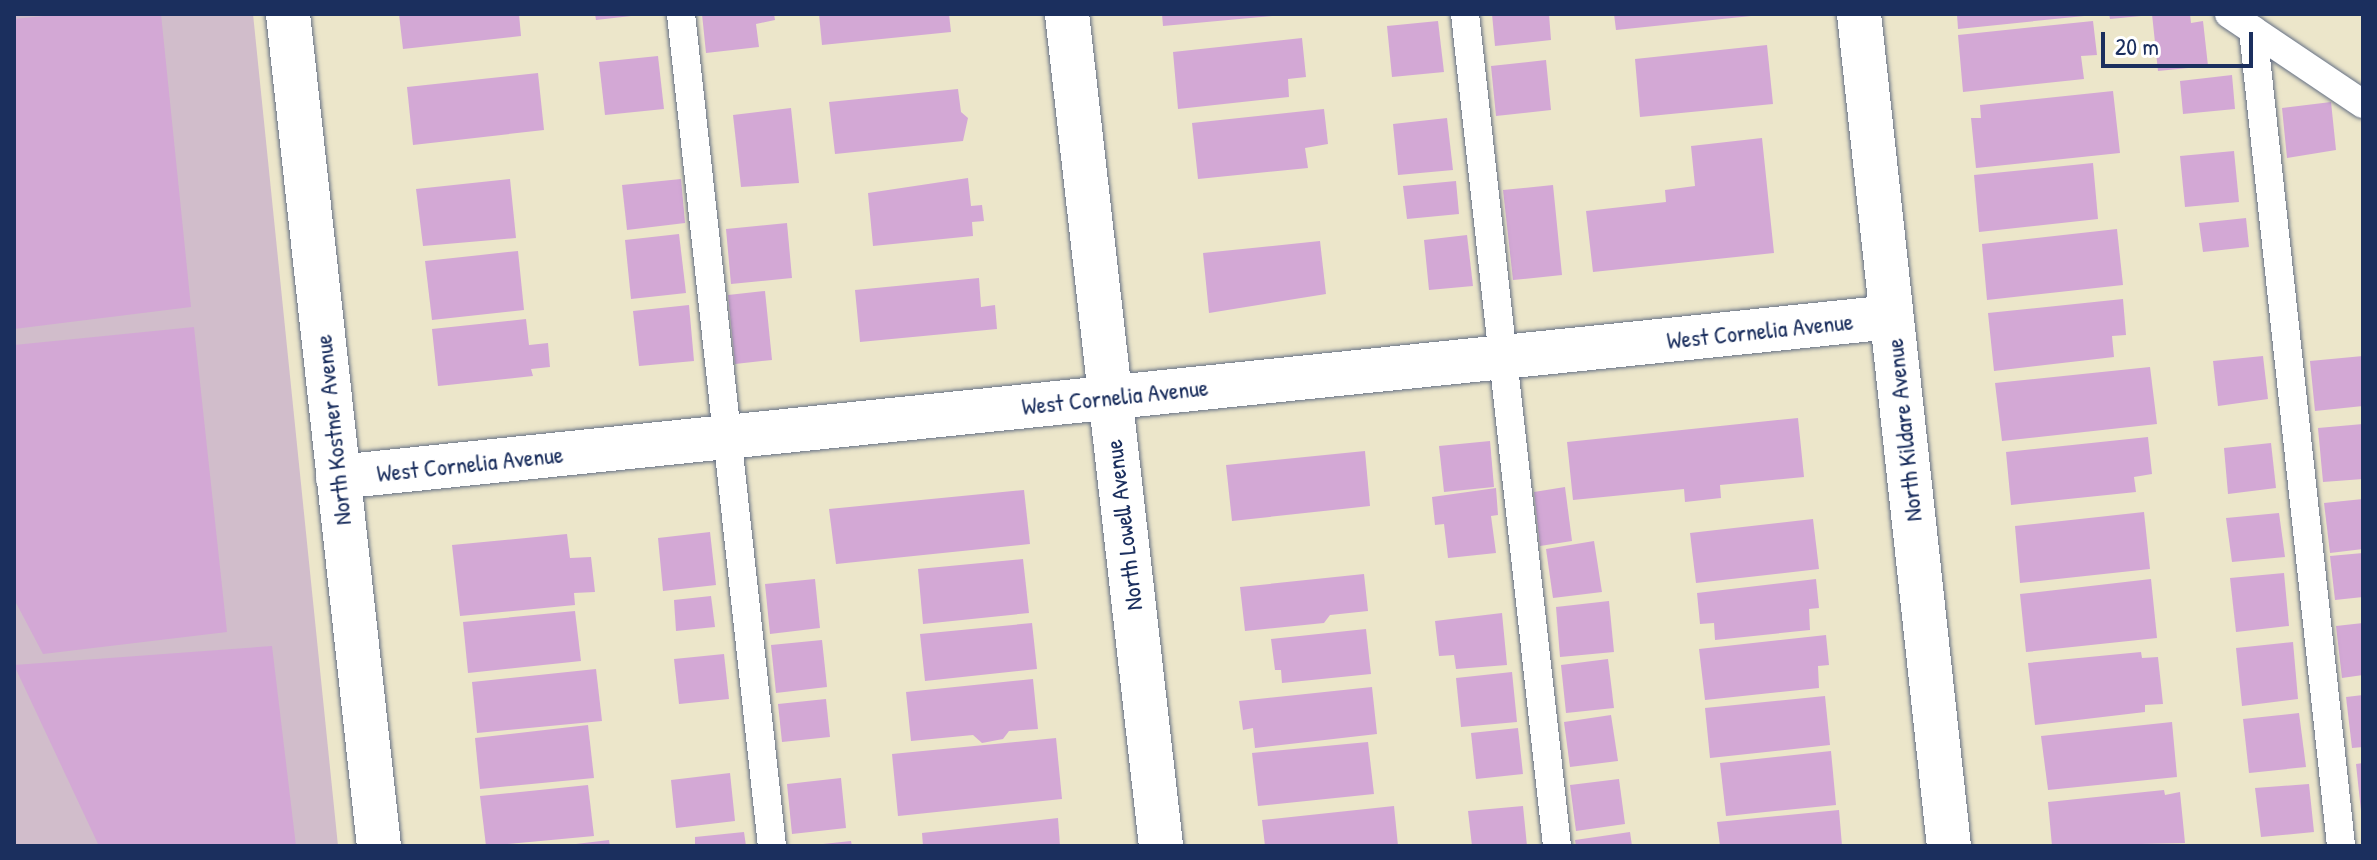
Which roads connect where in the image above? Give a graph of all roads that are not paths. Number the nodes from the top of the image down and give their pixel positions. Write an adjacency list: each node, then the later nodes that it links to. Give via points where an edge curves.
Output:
1 (288, 14): 13 (street, North Kostner Avenue)
2 (681, 14): 12 (lane)
3 (1067, 14): 11 (street, North Lowell Avenue)
4 (1465, 14): 10 (lane)
5 (1859, 14): 9 (street, North Kildare Avenue)
6 (2229, 14): 7 (lane)
7 (2253, 30): 8 (lane); 19 (lane)
8 (2363, 104)
9 (1891, 317): 10 (street, West Cornelia Avenue); 18 (street, North Kildare Avenue)
10 (1502, 357): 11 (street, West Cornelia Avenue); 17 (lane)
11 (1109, 398): 12 (street, West Cornelia Avenue); 16 (street, North Lowell Avenue)
12 (728, 437): 13 (street, West Cornelia Avenue); 15 (lane)
13 (338, 477): 14 (street, North Kostner Avenue)
14 (379, 846)
15 (772, 846)
16 (1161, 846)
17 (1557, 846)
18 (1949, 846)
19 (2341, 846)

